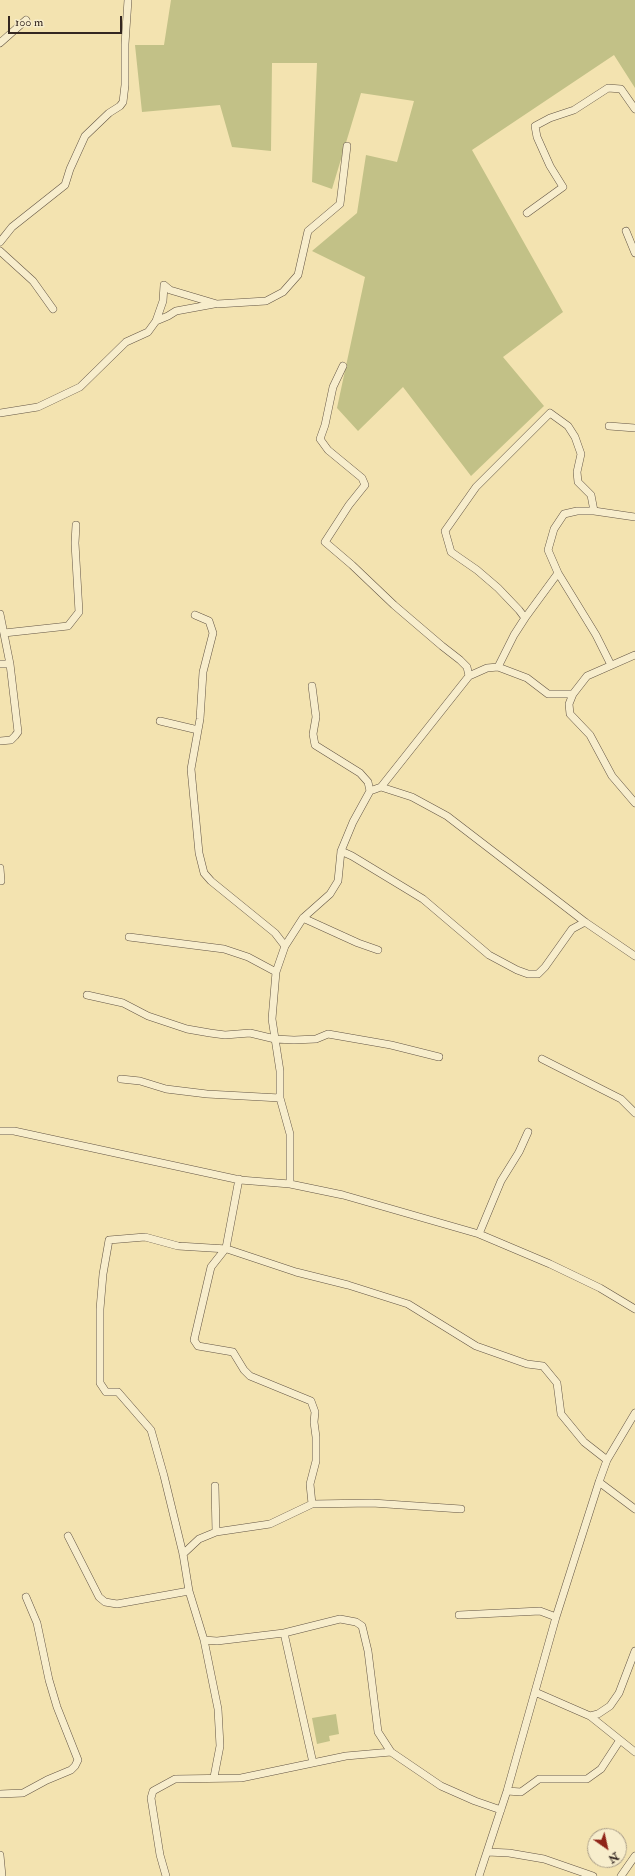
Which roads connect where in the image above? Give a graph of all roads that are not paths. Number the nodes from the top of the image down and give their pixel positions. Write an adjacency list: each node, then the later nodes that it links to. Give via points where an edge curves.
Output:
1 (128, 0): 8 (street, via 123,102 85,136 70,169 66,185 12,227)
2 (26, 20): 3 (street)
3 (0, 43)
4 (635, 109): 6 (street, via 620,90 608,88 574,110 535,126 539,143 563,187)
5 (347, 146): 11 (street, via 340,204 308,231 298,276 283,292 266,301)
6 (527, 213)
7 (626, 230): 10 (street)
8 (0, 242)
9 (0, 251): 12 (street, via 33,281)
10 (635, 254)
11 (217, 304): 13 (street, via 176,310); 13 (street, via 170,290 164,285 163,301)
12 (53, 309)
13 (156, 321): 15 (street, via 148,332 126,342 80,387 38,407)
14 (342, 366): 31 (street, via 333,387 320,439 328,450 362,478 365,485 325,542 394,605 460,660 467,667)
15 (0, 413)
16 (609, 426): 17 (street)
17 (635, 428)
18 (594, 511): 19 (street); 21 (street, via 564,514 554,529 548,550); 24 (street, via 591,495 578,482 577,472 581,454 575,437 568,426 550,413 476,487 445,532 451,552 498,588)
19 (635, 517)
20 (76, 525): 25 (street, via 74,543 79,612 68,626)
21 (558, 573): 24 (street); 29 (street)
22 (0, 614): 25 (street)
23 (195, 615): 35 (street, via 209,621 213,632 203,672)
24 (525, 618): 30 (street)
25 (4, 633): 28 (street)
26 (635, 655): 29 (street)
27 (0, 664): 28 (street)
28 (10, 664): 36 (street, via 18,732 11,740)
29 (611, 665): 33 (street, via 587,676)
30 (498, 667): 31 (street, via 487,668); 33 (street, via 527,678 548,694)
31 (469, 676): 37 (street)
32 (312, 686): 38 (street, via 316,718 313,734 315,745 360,773 368,782)
33 (573, 694): 39 (street, via 569,704 570,714 590,735 612,776)
34 (160, 721): 35 (street)
35 (198, 730): 46 (street, via 191,769 199,854 204,873 276,933)
36 (0, 741)
37 (380, 787): 38 (street); 44 (street, via 412,797 447,816)
38 (370, 791): 40 (street)
39 (635, 803)
40 (341, 851): 43 (street, via 338,881 330,894); 44 (street, via 423,900 489,956 528,974 538,974 572,929)
41 (0, 868): 42 (street)
42 (1, 881)
43 (303, 918): 46 (street); 47 (street)
44 (585, 922): 48 (street)
45 (129, 937): 49 (street, via 224,949 248,957)
46 (285, 946): 49 (street)
47 (378, 950)
48 (635, 956)
49 (276, 972): 51 (street, via 272,1019)
50 (87, 995): 51 (street, via 123,1004 148,1016 187,1029 225,1035 250,1033)
51 (275, 1039): 52 (street, via 316,1039 328,1034 391,1045); 55 (street, via 280,1071)
52 (439, 1057)
53 (542, 1059): 56 (street, via 620,1099)
54 (121, 1079): 55 (street, via 140,1081 166,1089 207,1094)
55 (280, 1098): 60 (street, via 290,1134)
56 (635, 1113)
57 (0, 1131): 59 (street)
58 (528, 1132): 61 (street, via 516,1158 501,1181)
59 (239, 1179): 60 (street); 62 (street)
60 (290, 1184): 61 (street, via 343,1195)
61 (479, 1234): 63 (street, via 600,1288)
62 (226, 1248): 65 (street, via 296,1272 408,1304 476,1346 527,1364 543,1366 558,1383 561,1414 584,1442); 68 (street, via 211,1267 194,1340 198,1346 233,1352 250,1376 311,1402 316,1438 316,1461 310,1484); 73 (street, via 178,1246 145,1237 109,1240 103,1274 100,1309 100,1383 106,1392 118,1392 150,1430)
63 (635, 1309)
64 (635, 1413): 65 (street)
65 (607, 1460): 66 (street)
66 (599, 1482): 70 (street); 77 (street)
67 (215, 1486): 71 (street)
68 (312, 1504): 69 (street, via 372,1503); 71 (street, via 270,1524)
69 (461, 1509)
70 (635, 1509)
71 (216, 1532): 73 (street, via 199,1539)
72 (68, 1536): 74 (street, via 99,1597 105,1602 117,1604)
73 (183, 1554): 74 (street)
74 (189, 1591): 79 (street)
75 (26, 1597): 90 (street, via 37,1623 55,1700 78,1760 71,1770 23,1793)
76 (459, 1614): 77 (street, via 540,1611)
77 (556, 1617): 82 (street)
78 (284, 1633): 79 (street, via 217,1641); 85 (street, via 340,1620 356,1622 362,1626 378,1732); 87 (street)
79 (204, 1640): 88 (street, via 218,1709 220,1746)
80 (635, 1651): 81 (street)
81 (633, 1663): 83 (street, via 610,1706)
82 (534, 1692): 83 (street); 89 (street)
83 (590, 1716): 84 (street)
84 (620, 1740): 86 (street); 89 (street, via 601,1769 587,1779 538,1779 521,1792)
85 (391, 1752): 87 (street, via 346,1756); 91 (street, via 441,1786)
86 (635, 1752)
87 (313, 1763): 88 (street, via 241,1778)
88 (214, 1777): 96 (street, via 175,1779 153,1791 151,1798 160,1856)
89 (507, 1791): 91 (street)
90 (0, 1794)
91 (501, 1810): 92 (street)
92 (487, 1852): 97 (street); 98 (street, via 544,1859)
93 (0, 1855): 95 (street)
94 (635, 1856): 99 (street)
95 (2, 1876)
96 (166, 1876)
97 (479, 1876)
98 (593, 1876)
99 (620, 1876)

